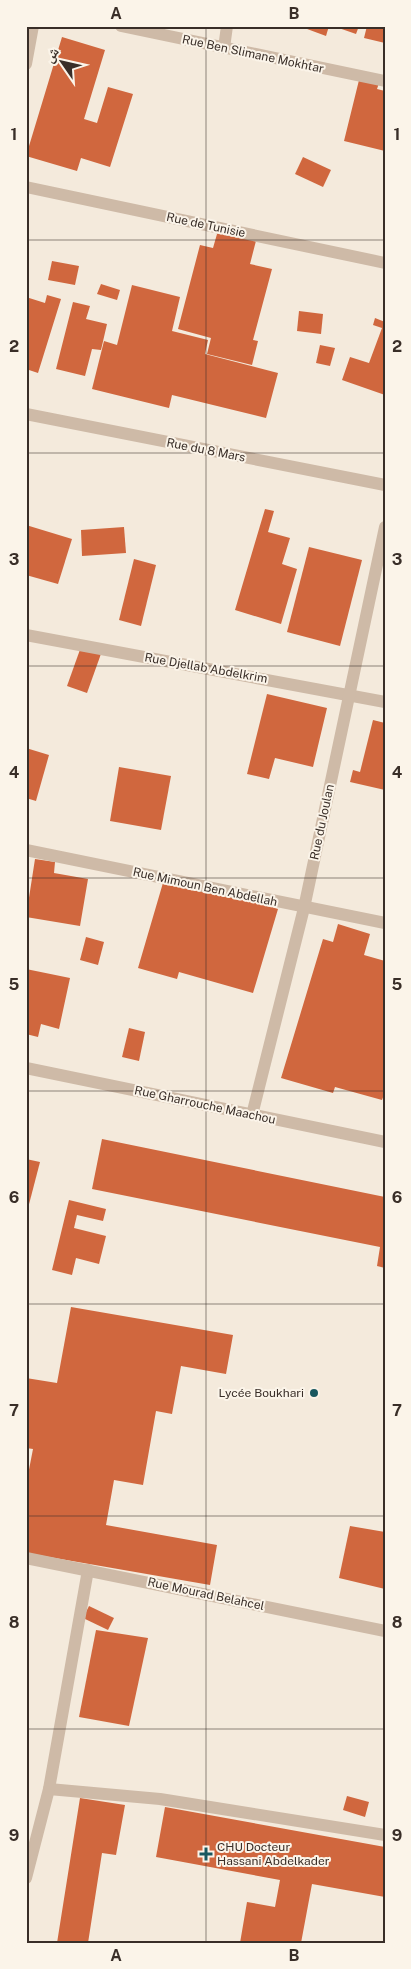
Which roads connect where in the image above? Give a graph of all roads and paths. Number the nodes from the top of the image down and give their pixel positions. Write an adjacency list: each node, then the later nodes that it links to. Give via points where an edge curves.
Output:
1 (33, 26): 5 (street)
2 (121, 26): 4 (street, Rue Ben Slimane Mokhtar)
3 (227, 26): 4 (street)
4 (224, 48): 6 (street, Rue Ben Slimane Mokhtar)
5 (26, 64)
6 (385, 81)
7 (26, 187): 8 (street, Rue de Tunisie)
8 (385, 263)
9 (26, 414): 10 (street, Rue du 8 Mars)
10 (385, 486)
11 (385, 527): 13 (street, Rue du Joulan)
12 (26, 635): 13 (street, Rue Djellab Abdelkrim)
13 (349, 694): 14 (street, Rue Djellab Abdelkrim); 16 (street, Rue du Joulan)
14 (385, 702)
15 (26, 850): 16 (street, Rue Mimoun Ben Abdellah)
16 (304, 908): 17 (street, Rue Mimoun Ben Abdellah); 19 (street, Rue du Joulan)
17 (385, 923)
18 (26, 1068): 19 (street, Rue Gharrouche Maachou)
19 (252, 1114): 20 (street, Rue Gharrouche Maachou)
20 (385, 1142)
21 (26, 1558): 22 (street, Rue Mourad Belahcel)
22 (88, 1570): 23 (street, Rue Mourad Belahcel); 24 (street)
23 (385, 1631)
24 (49, 1789): 25 (street, via 160,1799); 26 (street)
25 (385, 1835)
26 (26, 1878)

